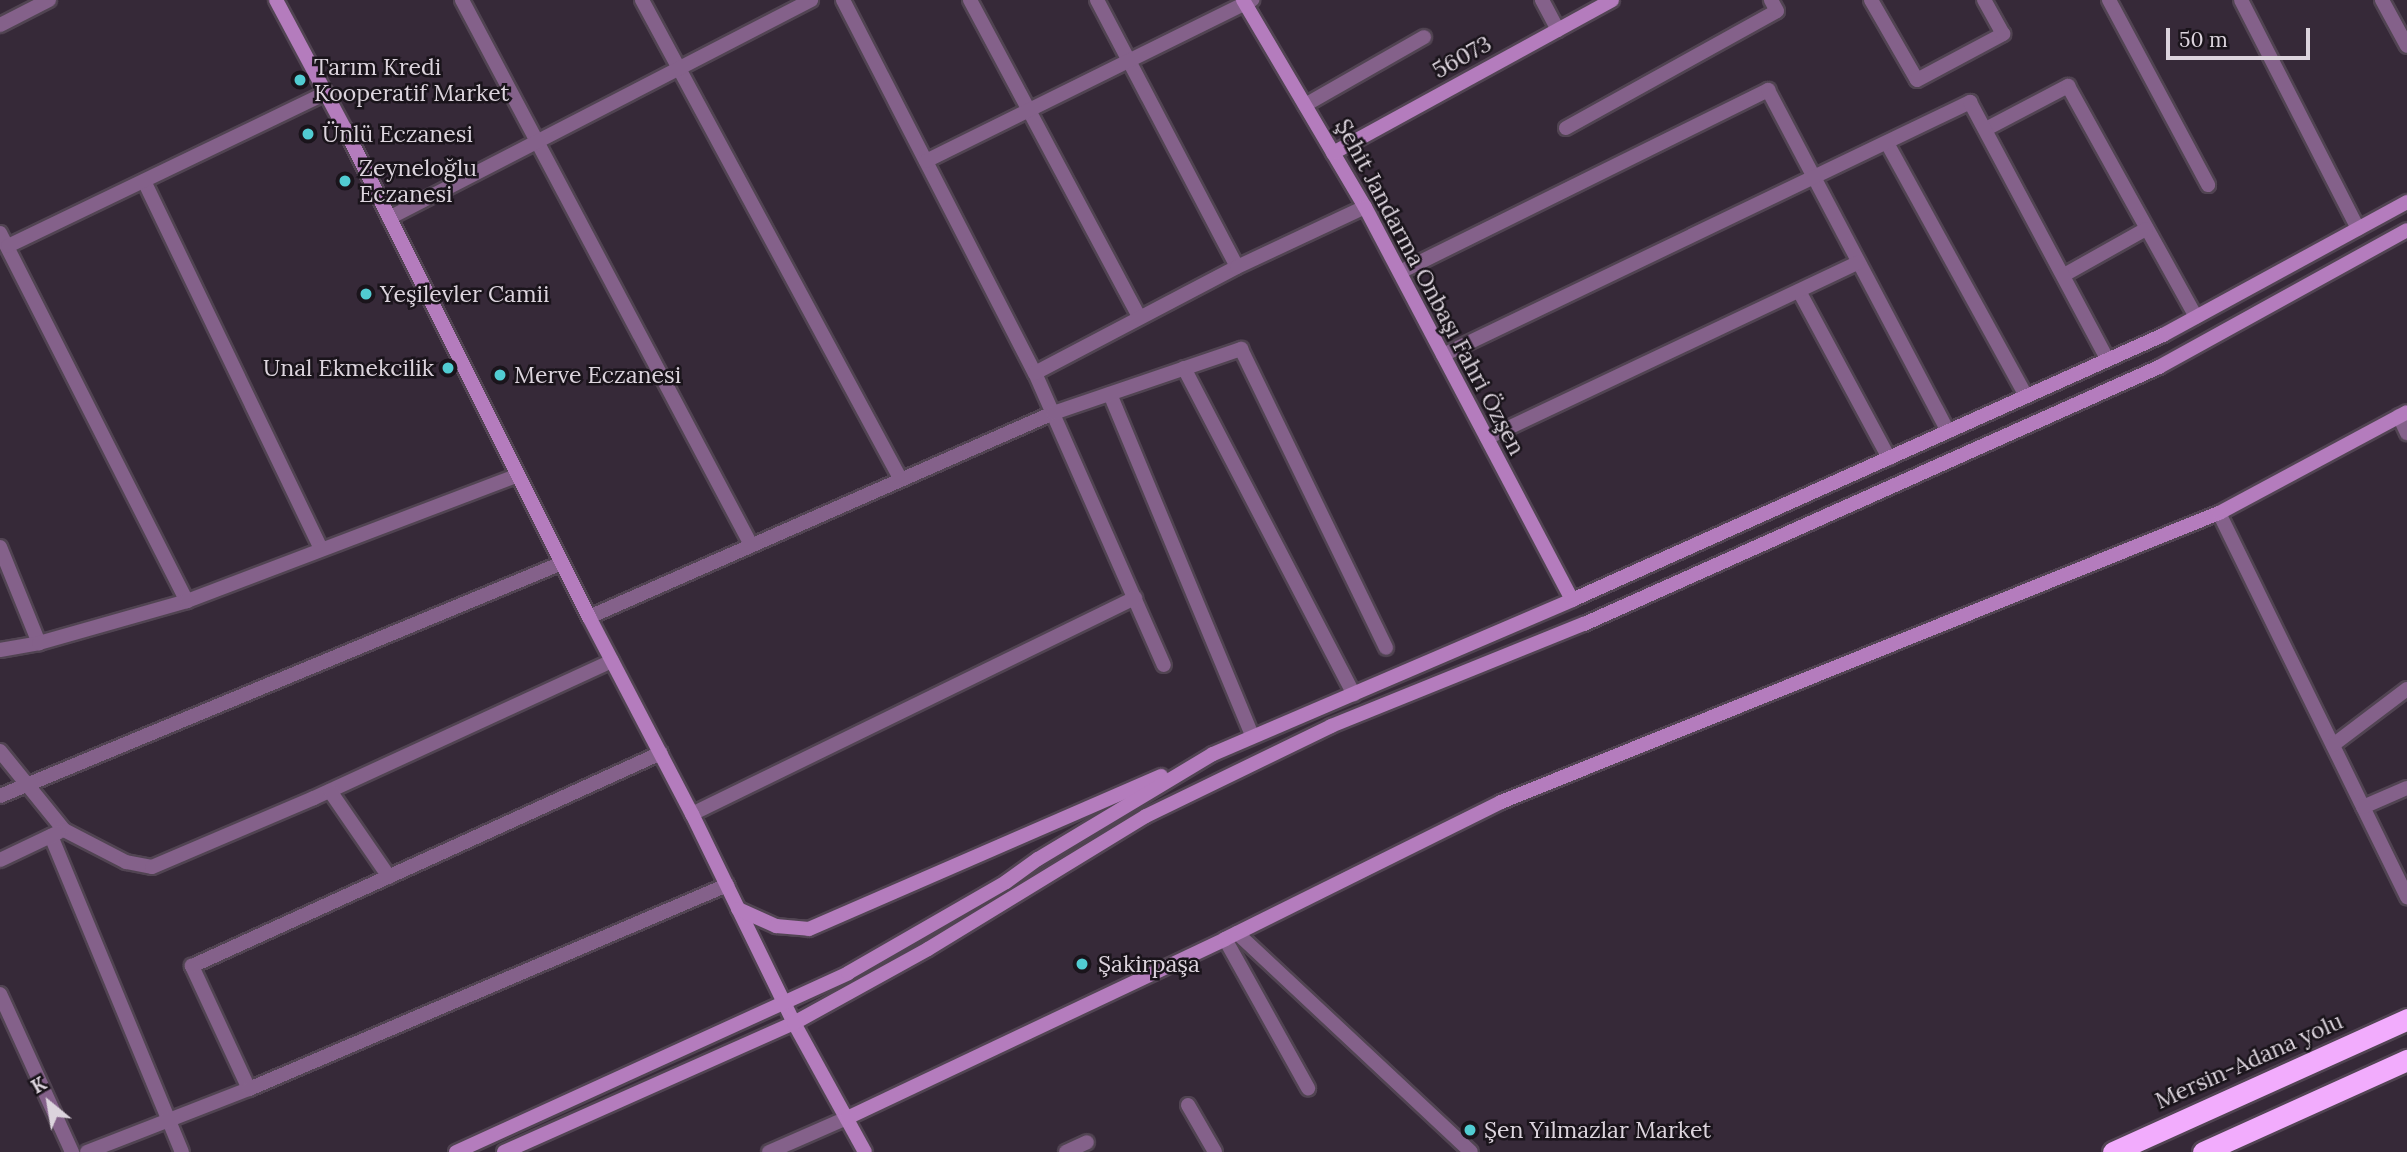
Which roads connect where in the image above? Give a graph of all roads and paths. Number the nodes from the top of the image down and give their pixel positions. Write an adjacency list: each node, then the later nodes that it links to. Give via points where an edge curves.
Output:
1 (49, 0): 18 (street)
2 (276, 0): 24 (main road)
3 (462, 0): 29 (street)
4 (642, 0): 23 (street)
5 (811, 0): 23 (street)
6 (843, 0): 32 (street)
7 (970, 0): 26 (street)
8 (1097, 0): 22 (street)
9 (1542, 0): 19 (street)
10 (1612, 0): 19 (main road, 56073)
11 (1771, 0): 27 (street, via 1777,11)
12 (1871, 0): 13 (street, via 1917,80 2003,34)
13 (1984, 0)
14 (2109, 0): 35 (street)
15 (2241, 0): 40 (street)
16 (2382, 0): 21 (street)
17 (1247, 1): 22 (street); 25 (main road, Şehit Jandarma Onbaşı Fahri Özşen)
18 (0, 24)
19 (1558, 30): 31 (main road, 56073)
20 (1424, 37): 25 (street)
21 (2407, 46)
22 (1129, 61): 26 (street); 44 (street)
23 (679, 68): 29 (street); 63 (street)
24 (326, 93): 34 (street); 38 (main road)
25 (1305, 105): 31 (main road, Şehit Jandarma Onbaşı Fahri Özşen)
26 (1029, 110): 32 (street); 48 (street)
27 (1566, 128)
28 (1986, 129): 30 (street, via 1970,102); 39 (street, via 2068,86); 46 (street)
29 (537, 142): 38 (street); 65 (street)
30 (1887, 143): 33 (street); 55 (street)
31 (1334, 153): 37 (main road, Şehit Jandarma Onbaşı Fahri Özşen)
32 (926, 161): 53 (street)
33 (1813, 180): 43 (street); 45 (street, via 1768,90); 50 (street)
34 (144, 181): 42 (street); 67 (street)
35 (2208, 185)
36 (2407, 202): 40 (main road)
37 (1365, 207): 44 (street); 45 (main road, Şehit Jandarma Onbaşı Fahri Özşen)
38 (389, 218): 62 (main road)
39 (2146, 229): 46 (street); 49 (street)
40 (2358, 229): 49 (main road)
41 (2407, 230): 101 (main road, via 2159,367 1584,624 1331,726 1146,816 929,949)
42 (4, 240): 71 (street)
43 (1858, 263): 47 (street); 58 (street)
44 (1237, 267): 48 (street)
45 (1400, 272): 50 (main road, Şehit Jandarma Onbaşı Fahri Özşen)
46 (2064, 275): 51 (street)
47 (1799, 291): 60 (street); 61 (street)
48 (1139, 317): 53 (street)
49 (2196, 317): 51 (main road)
50 (1443, 355): 60 (main road, Şehit Jandarma Onbaşı Fahri Özşen)
51 (2107, 359): 55 (main road)
52 (1184, 368): 54 (street); 74 (street, via 1241,349); 79 (street)
53 (1035, 373): 56 (street)
54 (1110, 394): 56 (street); 80 (street)
55 (2026, 396): 58 (main road)
56 (1053, 413): 63 (street); 69 (street)
57 (2403, 414): 59 (street); 64 (main road)
58 (1948, 431): 61 (main road)
59 (2407, 433)
60 (1487, 438): 70 (main road, Şehit Jandarma Onbaşı Fahri Özşen)
61 (1889, 458): 70 (main road)
62 (518, 475): 67 (street); 68 (main road)
63 (901, 480): 65 (street)
64 (2219, 513): 81 (street); 97 (main road, via 1501,802)
65 (751, 545): 72 (street)
66 (0, 547): 73 (street)
67 (321, 549): 71 (street)
68 (562, 563): 72 (main road); 85 (street)
69 (1135, 598): 77 (street); 90 (street)
70 (1572, 600): 79 (main road)
71 (187, 601): 73 (street)
72 (589, 617): 76 (main road)
73 (39, 643): 75 (street)
74 (1386, 648)
75 (0, 650)
76 (612, 661): 83 (main road); 87 (street)
77 (1164, 665)
78 (2407, 689): 81 (street)
79 (1354, 694): 80 (main road)
80 (1252, 735): 84 (main road)
81 (2333, 745): 89 (street)
82 (0, 751): 85 (street)
83 (661, 754): 90 (main road); 93 (street)
84 (1213, 754): 96 (main road, via 809,929 776,926); 99 (main road, via 917,934)
85 (25, 784): 88 (street); 91 (street)
86 (2407, 788): 89 (street)
87 (330, 791): 91 (street, via 152,867 126,862); 93 (street)
88 (0, 796)
89 (2363, 807): 95 (street)
90 (692, 814): 94 (main road)
91 (58, 833): 92 (street); 107 (street)
92 (0, 860)
93 (389, 877): 104 (street, via 192,967)
94 (727, 885): 96 (main road); 104 (street)
95 (2407, 897)
96 (738, 909): 99 (main road)
97 (1231, 936): 103 (street); 106 (main road); 118 (street)
98 (0, 994): 109 (street)
99 (785, 1004): 101 (main road); 112 (main road)
100 (2407, 1019): 119 (highway, Mersin-Adana yolu)
101 (793, 1023): 106 (main road); 113 (main road)
102 (2407, 1060): 120 (highway)
103 (1308, 1088)
104 (249, 1089): 107 (street)
105 (1188, 1105): 117 (street)
106 (847, 1118): 114 (street); 115 (main road)
107 (168, 1120): 110 (street); 111 (street)
108 (1087, 1142): 116 (street)
109 (72, 1152)
110 (87, 1152)
111 (182, 1152)
112 (456, 1152)
113 (504, 1152)
114 (769, 1152)
115 (864, 1152)
116 (1066, 1152)
117 (1216, 1152)
118 (1471, 1152)
119 (2113, 1152)
120 (2203, 1152)

